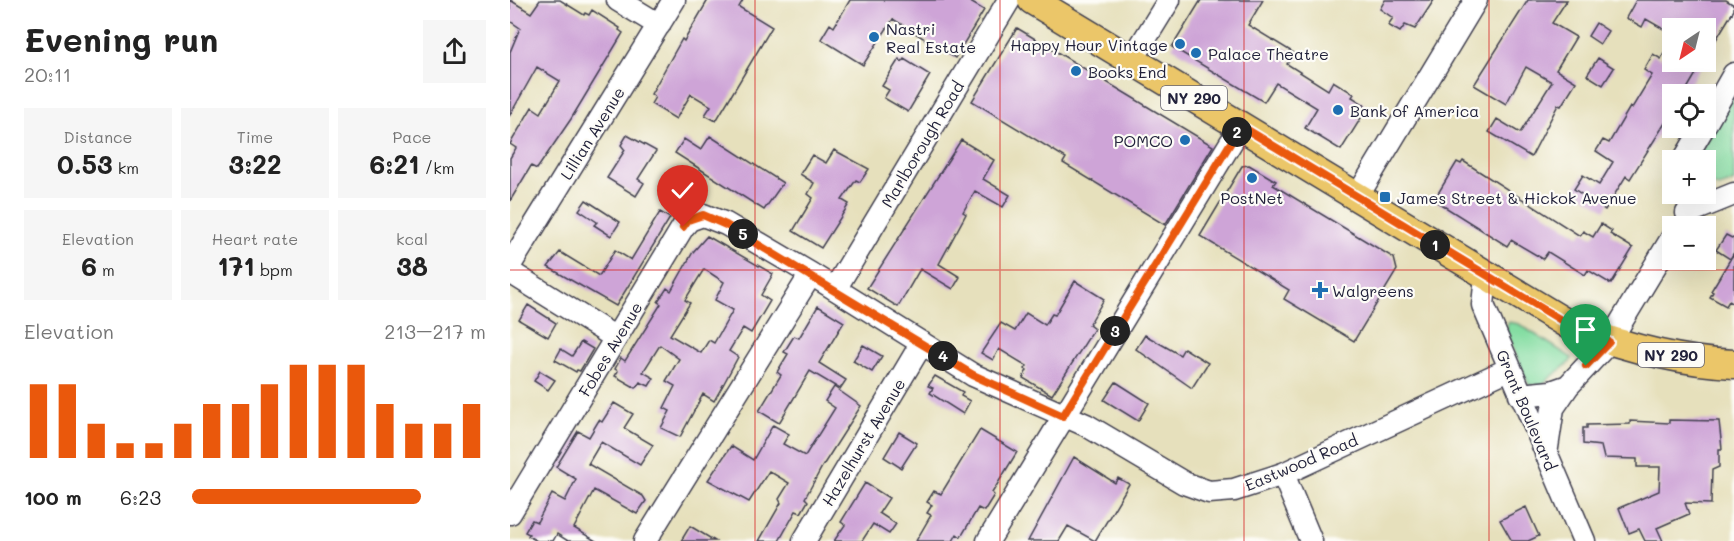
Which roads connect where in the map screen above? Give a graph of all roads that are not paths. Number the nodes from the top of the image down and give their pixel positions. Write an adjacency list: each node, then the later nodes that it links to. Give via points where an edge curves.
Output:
1 (618, 0): 7 (street)
2 (674, 0): 7 (street, Lillian Avenue)
3 (1009, 0): 20 (street, Marlborough Road)
4 (1032, 0): 8 (main road, NY 290)
5 (1169, 0): 8 (street)
6 (1476, 0): 13 (street)
7 (659, 25): 16 (street, Lillian Avenue)
8 (1132, 60): 11 (main road, NY 290)
9 (1734, 74): 10 (street)
10 (1716, 106)
11 (1241, 126): 13 (main road, NY 290); 28 (street)
12 (1734, 194): 14 (street)
13 (1357, 197): 19 (main road, NY 290)
14 (1684, 211)
15 (1662, 255): 22 (street)
16 (510, 265)
17 (510, 272): 21 (street)
18 (811, 274): 20 (street, Fobes Avenue); 21 (street, Fobes Avenue, via 703,215 688,220); 32 (street)
19 (1486, 276): 22 (main road, NY 290, via 1574,328); 25 (street, Grant Boulevard, via 1483,305)
20 (835, 289): 23 (street, Fobes Avenue)
21 (616, 338): 31 (street, Fobes Avenue)
22 (1609, 342): 24 (main road, NY 290); 26 (street)
23 (922, 343): 28 (street, Eastwood Road, via 973,375); 33 (street, Hazelhurst Avenue)
24 (1734, 364)
25 (1509, 369): 27 (street, Grant Boulevard); 30 (street, Eastwood Road)
26 (1568, 386): 27 (street); 29 (street, via 1553,408)
27 (1520, 395): 29 (street, Grant Boulevard)
28 (1063, 416): 30 (street, Eastwood Road, via 1086,425 1184,483 1209,492 1234,490); 34 (street)
29 (1546, 454): 36 (street, Grant Boulevard)
30 (1282, 474): 35 (street)
31 (510, 513)
32 (645, 541)
33 (804, 541)
34 (988, 541)
35 (1311, 541)
36 (1584, 541)

